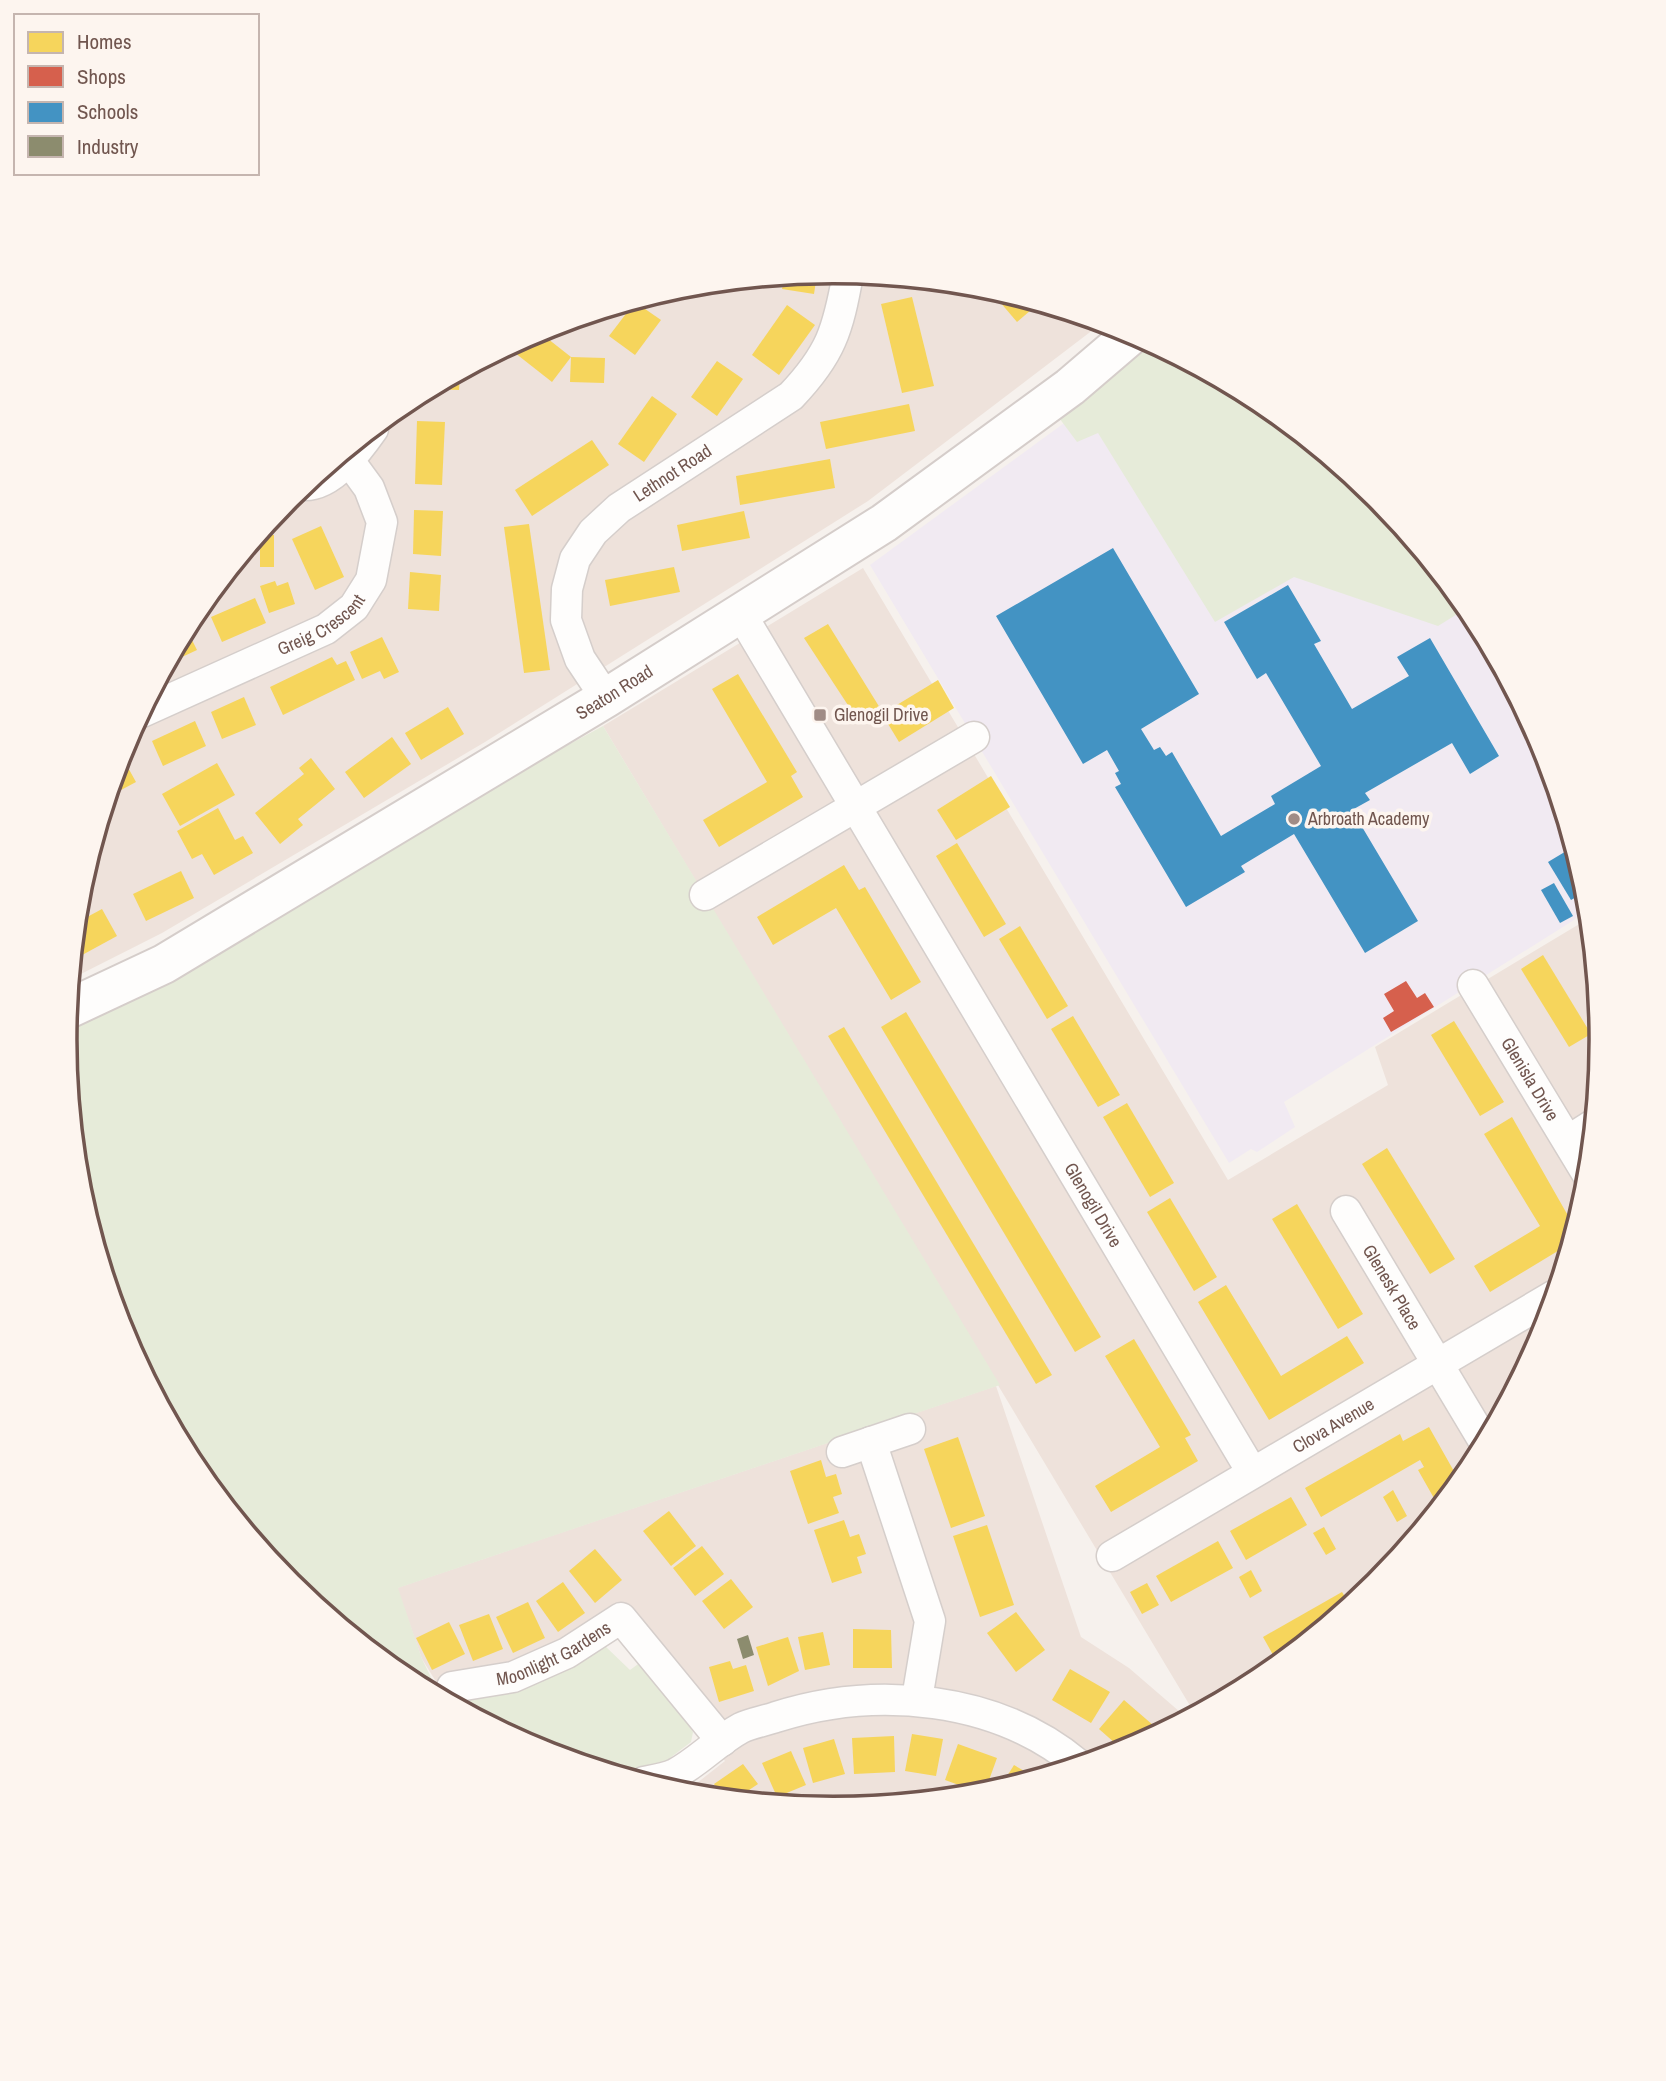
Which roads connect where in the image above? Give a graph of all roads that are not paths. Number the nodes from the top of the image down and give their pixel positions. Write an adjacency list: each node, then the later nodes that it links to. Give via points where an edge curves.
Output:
1 (846, 285): 7 (street, Lethnot Road, via 830,346 791,396 619,508 593,532 575,559 567,589 566,621 580,659)
2 (1122, 342): 6 (street, Seaton Road, via 1070,387 884,523)
3 (354, 457): 4 (street)
4 (350, 462): 5 (street); 8 (street, Greig Crescent, via 369,488 382,522 371,580 354,607 326,629)
5 (338, 470)
6 (741, 614): 7 (street, Seaton Road); 10 (street, Glenogil Drive)
7 (606, 698): 13 (street, Seaton Road, via 164,964)
8 (155, 706)
9 (974, 737): 10 (street)
10 (855, 806): 11 (street); 24 (street, Glenogil Drive)
11 (705, 895)
12 (1473, 985): 15 (street, Glenisla Drive)
13 (78, 1004)
14 (1584, 1131): 15 (street)
15 (1567, 1141): 16 (street, Glenisla Drive)
16 (1579, 1161)
17 (1346, 1211): 19 (street, Glenesk Place)
18 (1541, 1304): 19 (street, Clova Avenue)
19 (1439, 1365): 21 (street, Glenesk Place); 24 (street, Clova Avenue)
20 (910, 1429): 22 (street)
21 (1479, 1433)
22 (871, 1442): 23 (street); 27 (street, via 930,1621)
23 (842, 1452)
24 (1252, 1472): 25 (street, Clova Avenue)
25 (1112, 1556)
26 (452, 1687): 28 (street, Moonlight Gardens, via 513,1677 567,1654 621,1618)
27 (917, 1699): 28 (street, via 816,1704 741,1728); 29 (street, via 1010,1723)
28 (722, 1741): 30 (street)
29 (1070, 1758)
30 (686, 1782)

